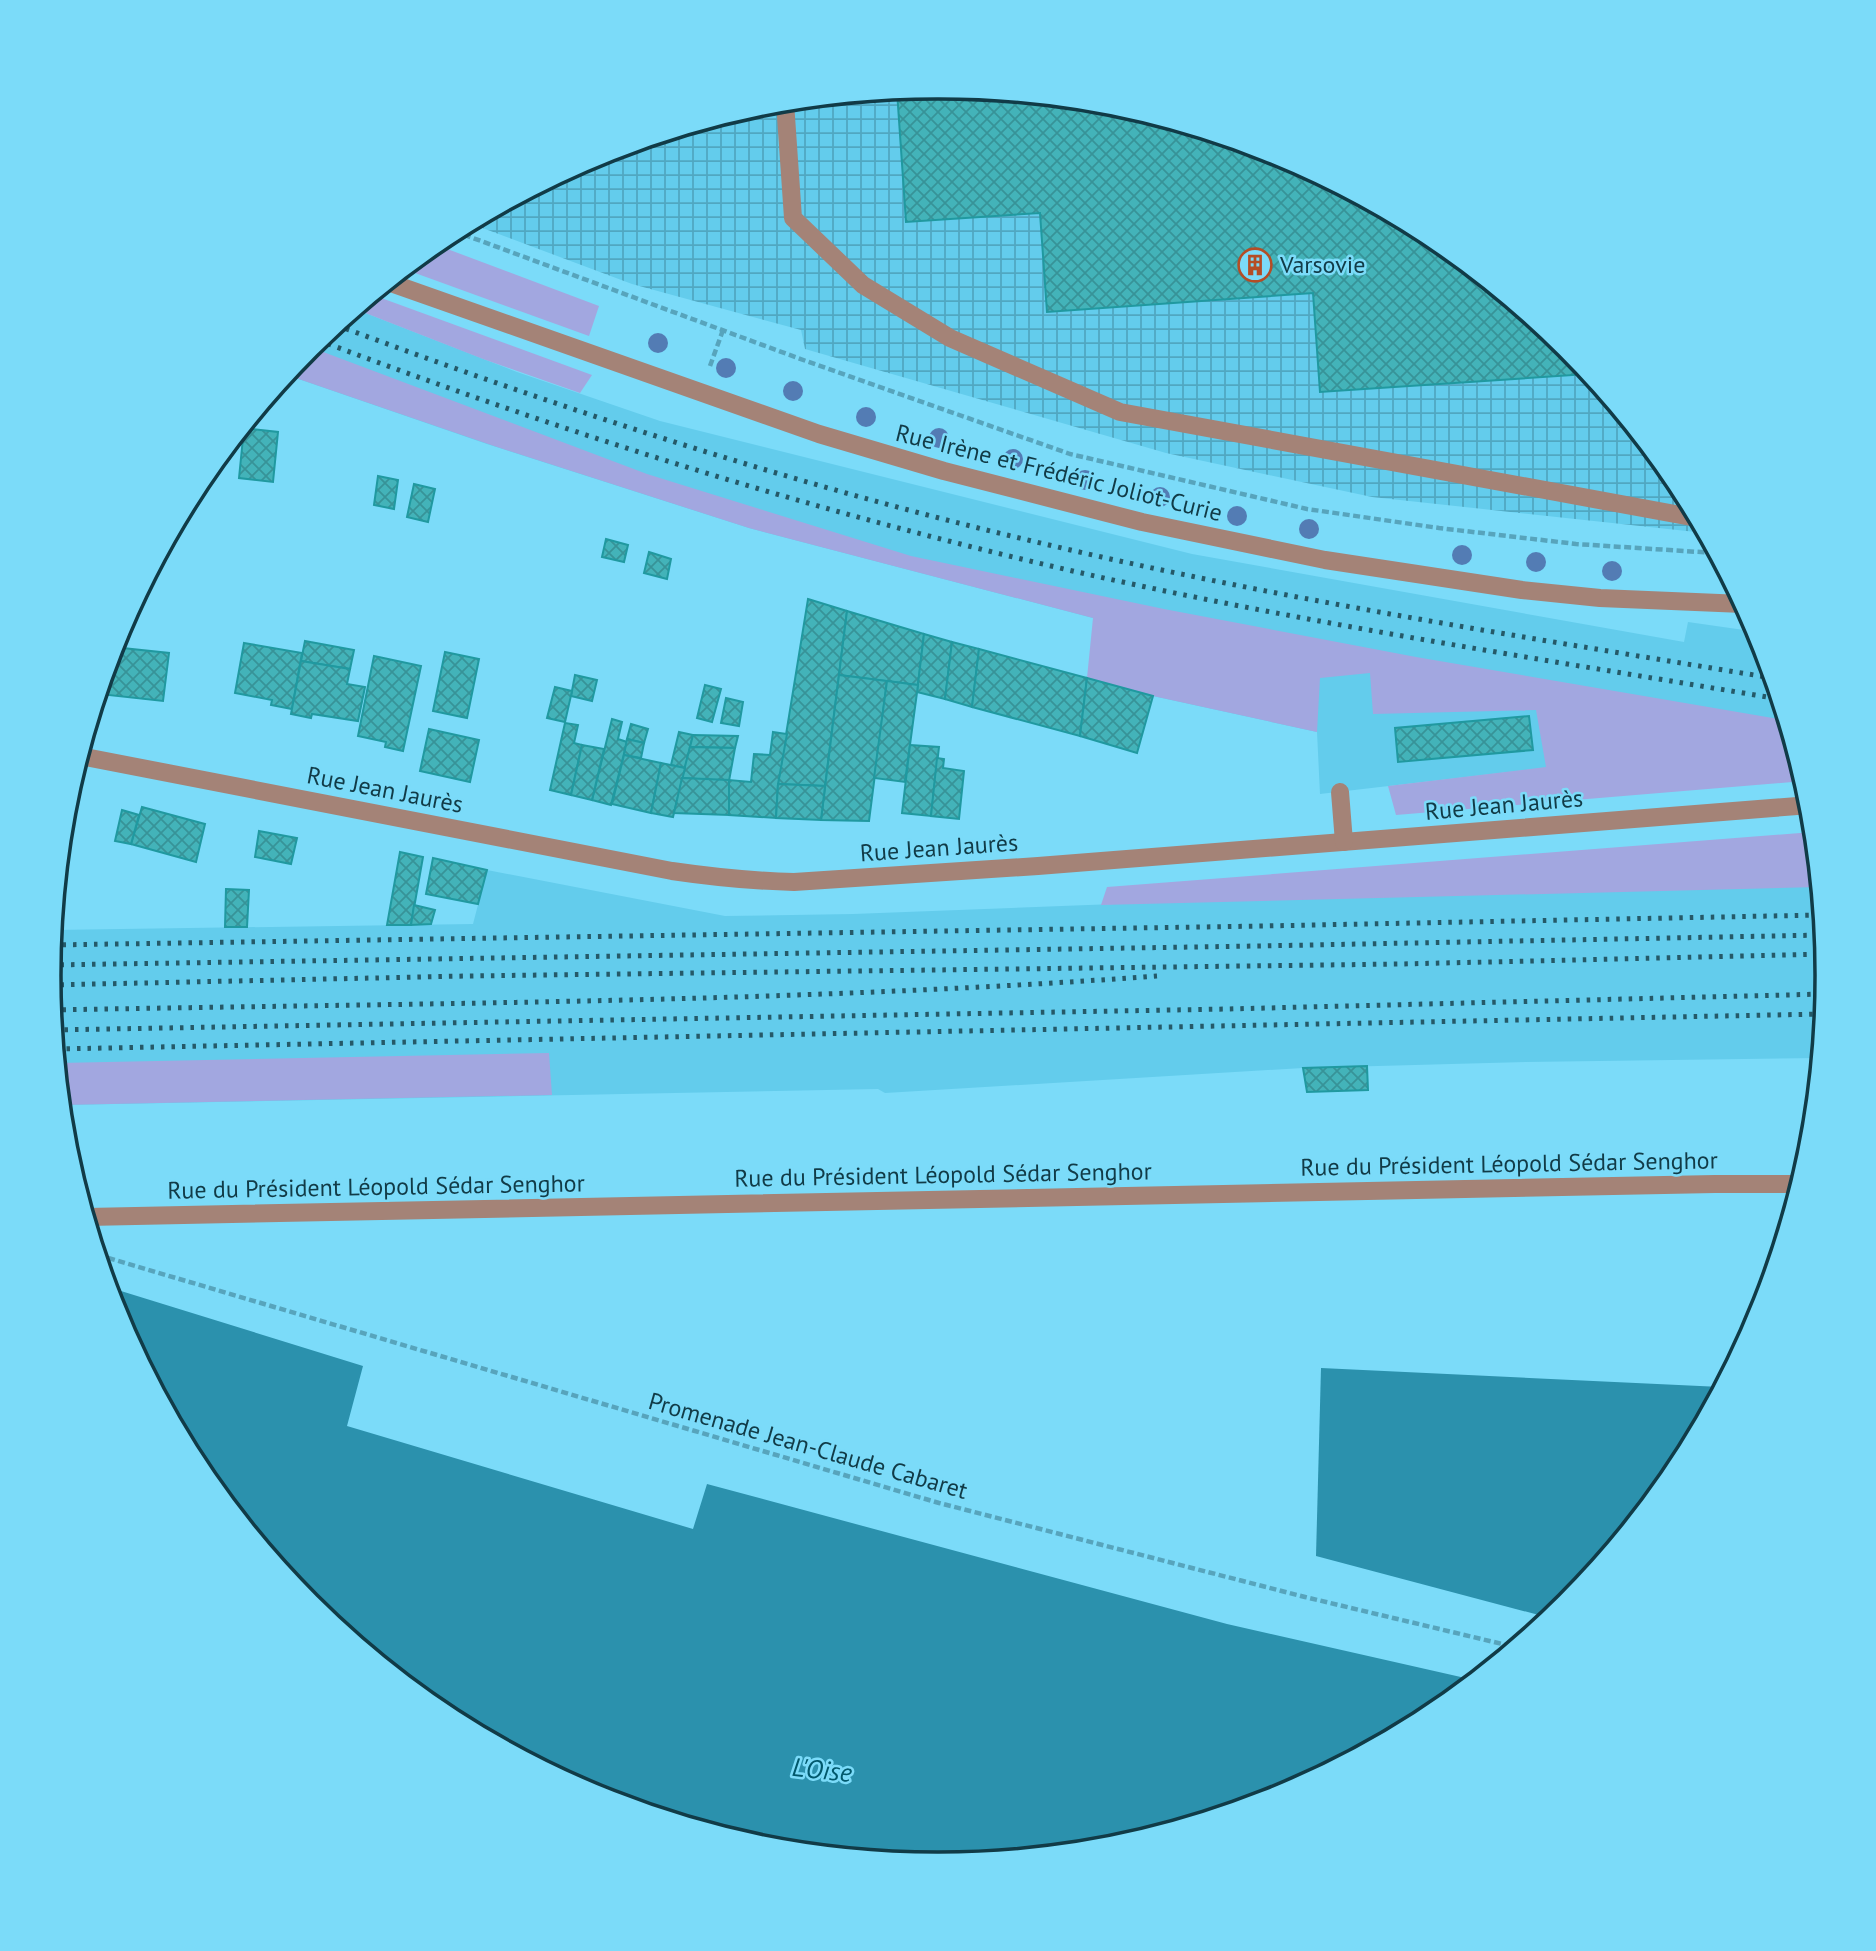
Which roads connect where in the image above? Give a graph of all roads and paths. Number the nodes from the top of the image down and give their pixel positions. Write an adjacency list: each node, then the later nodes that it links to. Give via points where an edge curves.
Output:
1 (786, 113): 6 (street, via 793,218 863,285 950,338 1120,412)
2 (468, 236): 4 (path)
3 (397, 285): 5 (street, Rue Irène et Frédéric Joliot-Curie)
4 (723, 330): 5 (path); 7 (path, via 1070,454 1307,509 1562,542)
5 (700, 393): 8 (street, Rue Irène et Frédéric Joliot-Curie, via 819,435 944,471 1142,522 1285,552 1522,590)
6 (1684, 516)
7 (1705, 552)
8 (1731, 604)
9 (89, 758): 12 (street, Rue Jean Jaurès, via 738,880 813,881)
10 (1340, 792): 12 (street)
11 (1798, 806): 12 (street, Rue Jean Jaurès)
12 (1344, 842)
13 (1789, 1184): 14 (street, Rue du Président Léopold Sédar Senghor)
14 (96, 1217)
15 (108, 1258): 16 (path, Promenade Jean-Claude Cabaret, via 939,1503)
16 (1504, 1645)

